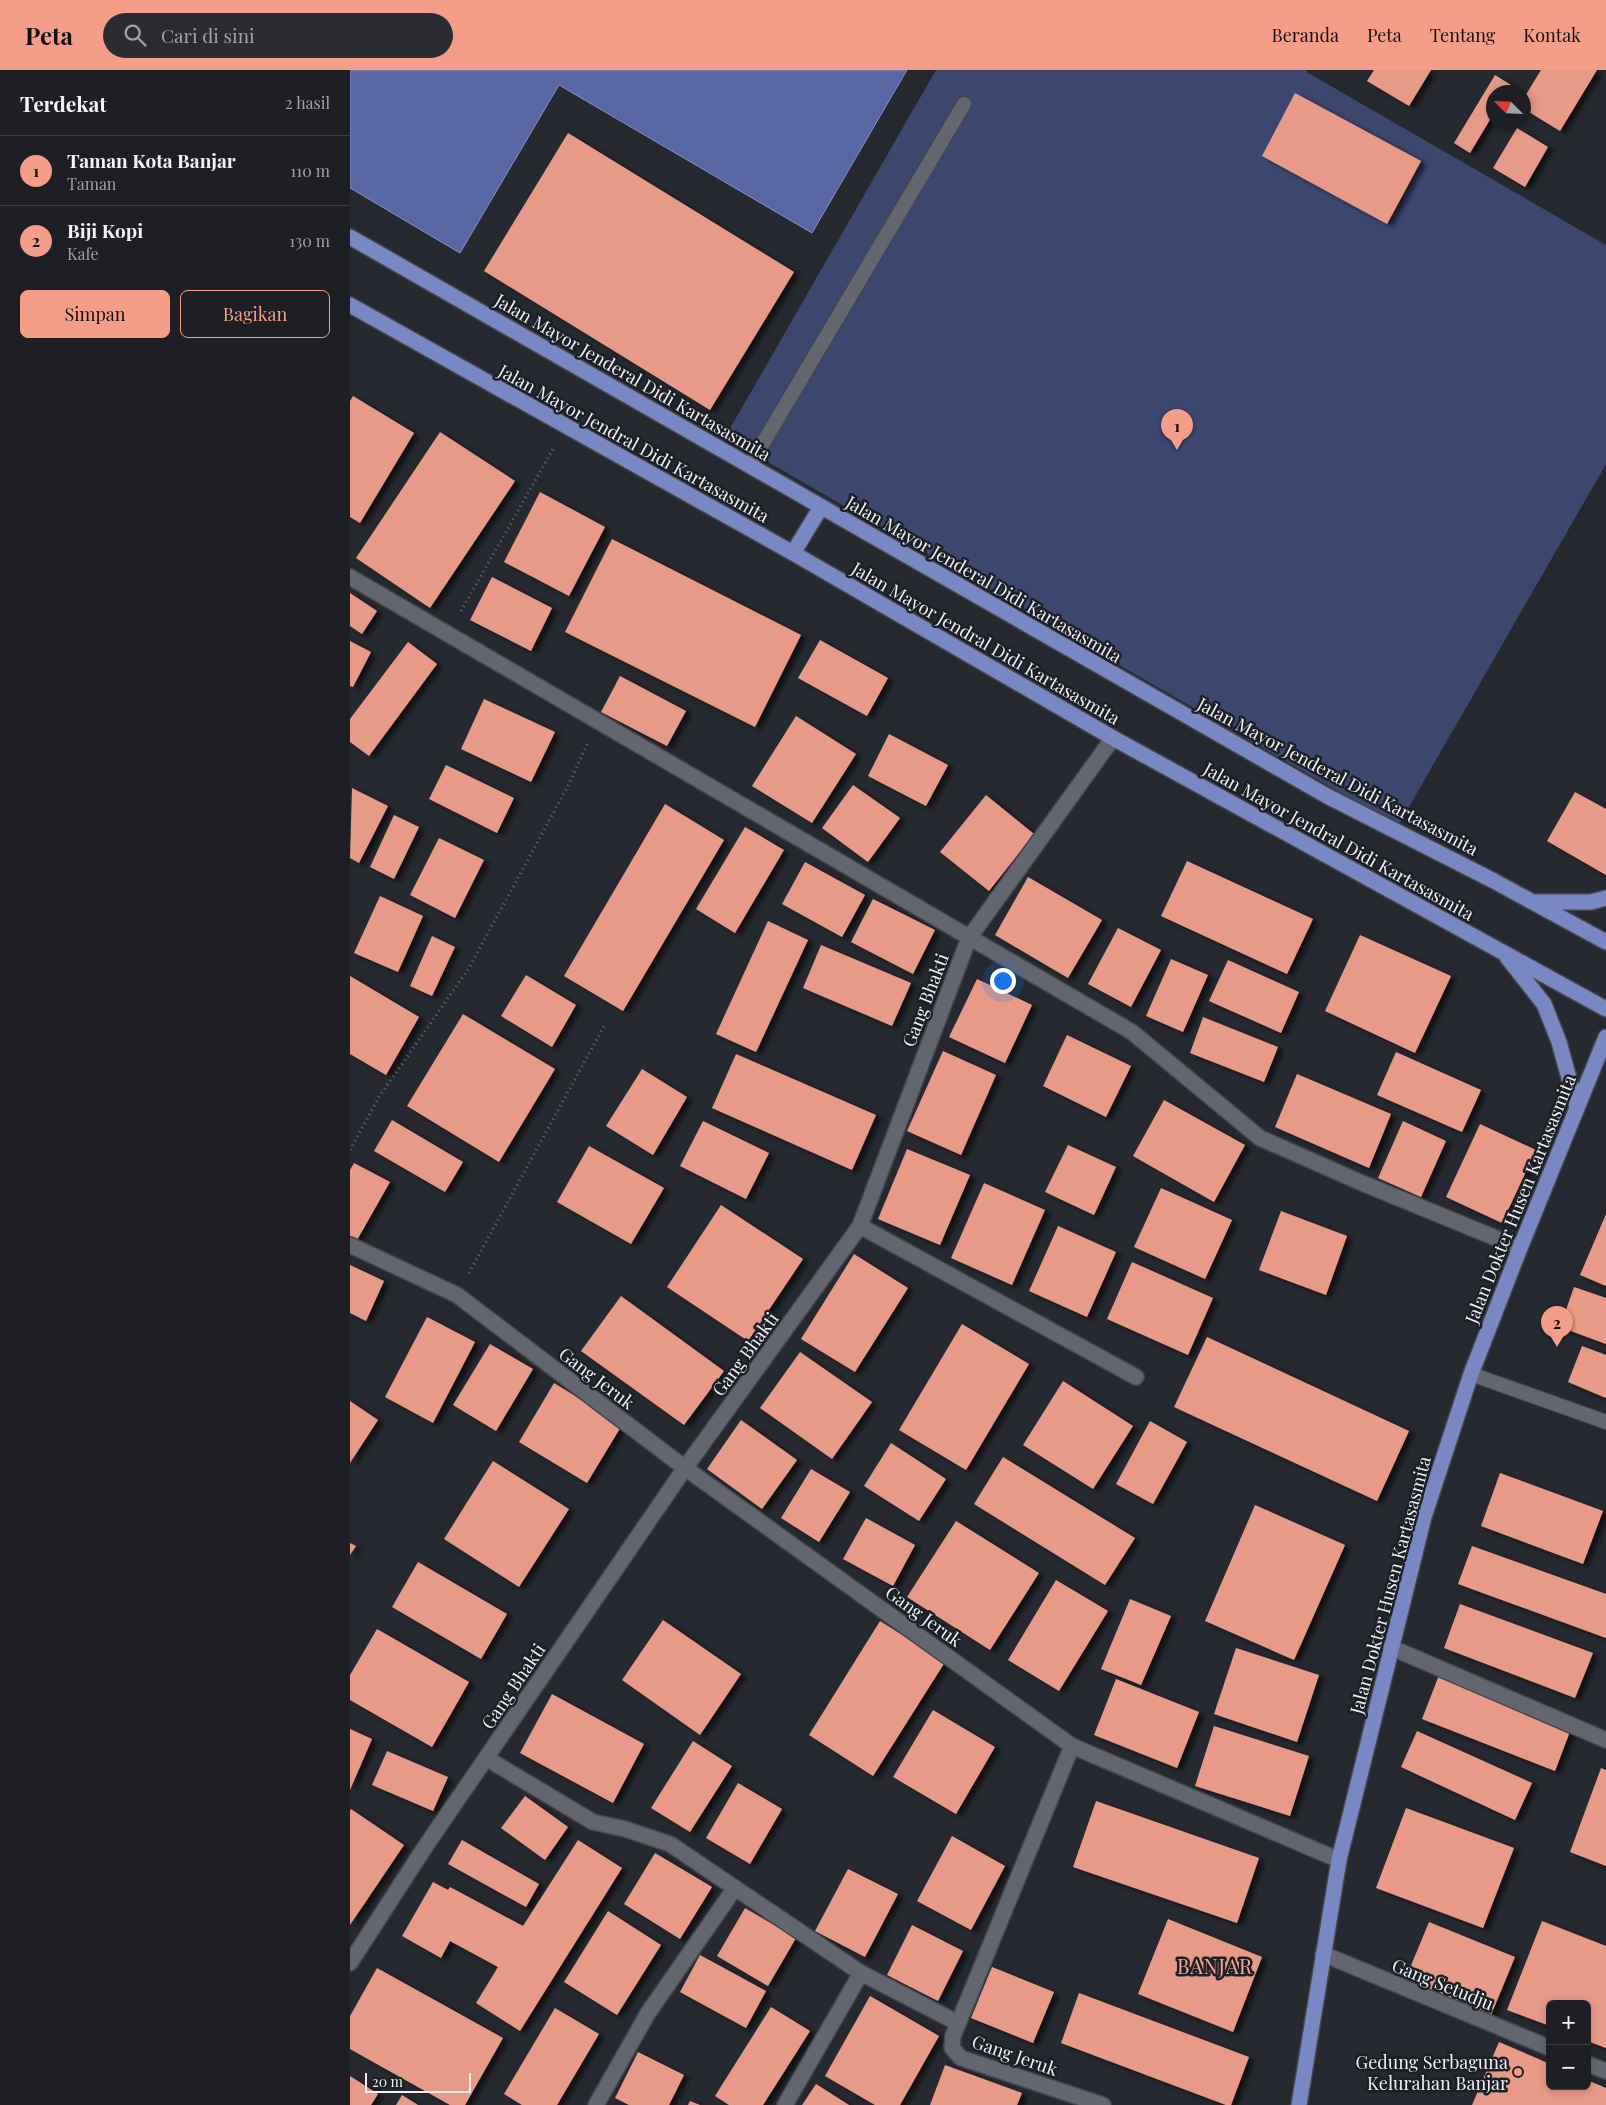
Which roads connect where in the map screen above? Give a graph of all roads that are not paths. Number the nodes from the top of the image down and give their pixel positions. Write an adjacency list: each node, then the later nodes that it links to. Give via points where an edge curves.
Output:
1 (964, 104): 4 (lane)
2 (350, 237): 4 (main road, Jalan Mayor Jenderal Didi Kartasasmita)
3 (350, 305): 6 (main road, Jalan Mayor Jendral Didi Kartasasmita)
4 (750, 464): 5 (main road, Jalan Mayor Jenderal Didi Kartasasmita)
5 (821, 507): 6 (main road); 10 (main road, Jalan Mayor Jenderal Didi Kartasasmita, via 1327,796)
6 (792, 552): 8 (main road, Jalan Mayor Jendral Didi Kartasasmita)
7 (350, 577): 11 (street)
8 (1113, 738): 11 (street, Gang Bhakti); 13 (main road, Jalan Mayor Jendral Didi Kartasasmita)
9 (1606, 898): 10 (main road, via 1591,902)
10 (1533, 902): 12 (main road, Jalan Mayor Jenderal Didi Kartasasmita)
11 (969, 938): 17 (street, Gang Bhakti); 19 (street, via 1132,1032 1260,1138)
12 (1606, 942)
13 (1504, 952): 14 (main road, Jalan Mayor Jendral Didi Kartasasmita); 16 (main road, via 1544,1004 1560,1042)
14 (1606, 1009)
15 (1606, 1037): 16 (main road, Jalan Dokter Husen Kartasasmita)
16 (1577, 1107): 19 (main road, Jalan Dokter Husen Kartasasmita)
17 (860, 1226): 21 (street); 23 (street, Gang Bhakti)
18 (350, 1245): 23 (street, Gang Jeruk, via 457,1295)
19 (1520, 1248): 20 (main road, Jalan Dokter Husen Kartasasmita)
20 (1472, 1374): 22 (lane); 24 (main road, Jalan Dokter Husen Kartasasmita, via 1424,1517)
21 (1136, 1377)
22 (1606, 1422)
23 (685, 1468): 26 (street, Gang Jeruk); 27 (street, Gang Bhakti)
24 (1390, 1647): 25 (street); 28 (main road, Jalan Dokter Husen Kartasasmita)
25 (1606, 1740)
26 (1072, 1746): 28 (street); 33 (street, Gang Jeruk)
27 (486, 1758): 29 (street, via 594,1822 670,1844); 31 (street, Gang Bhakti)
28 (1339, 1860): 30 (main road, Jalan Dokter Husen Kartasasmita)
29 (735, 1888): 32 (street); 37 (street, via 648,2013)
30 (1323, 1954): 34 (street, Gang Setudju); 40 (main road, Jalan Dokter Husen Kartasasmita)
31 (350, 1963)
32 (861, 1973): 33 (street); 38 (street)
33 (958, 2023): 39 (street, Gang Jeruk, via 952,2048 962,2058)
34 (1546, 2046)
35 (1591, 2065): 36 (street)
36 (1606, 2071)
37 (596, 2105)
38 (785, 2105)
39 (1103, 2105)
40 (1299, 2105)

